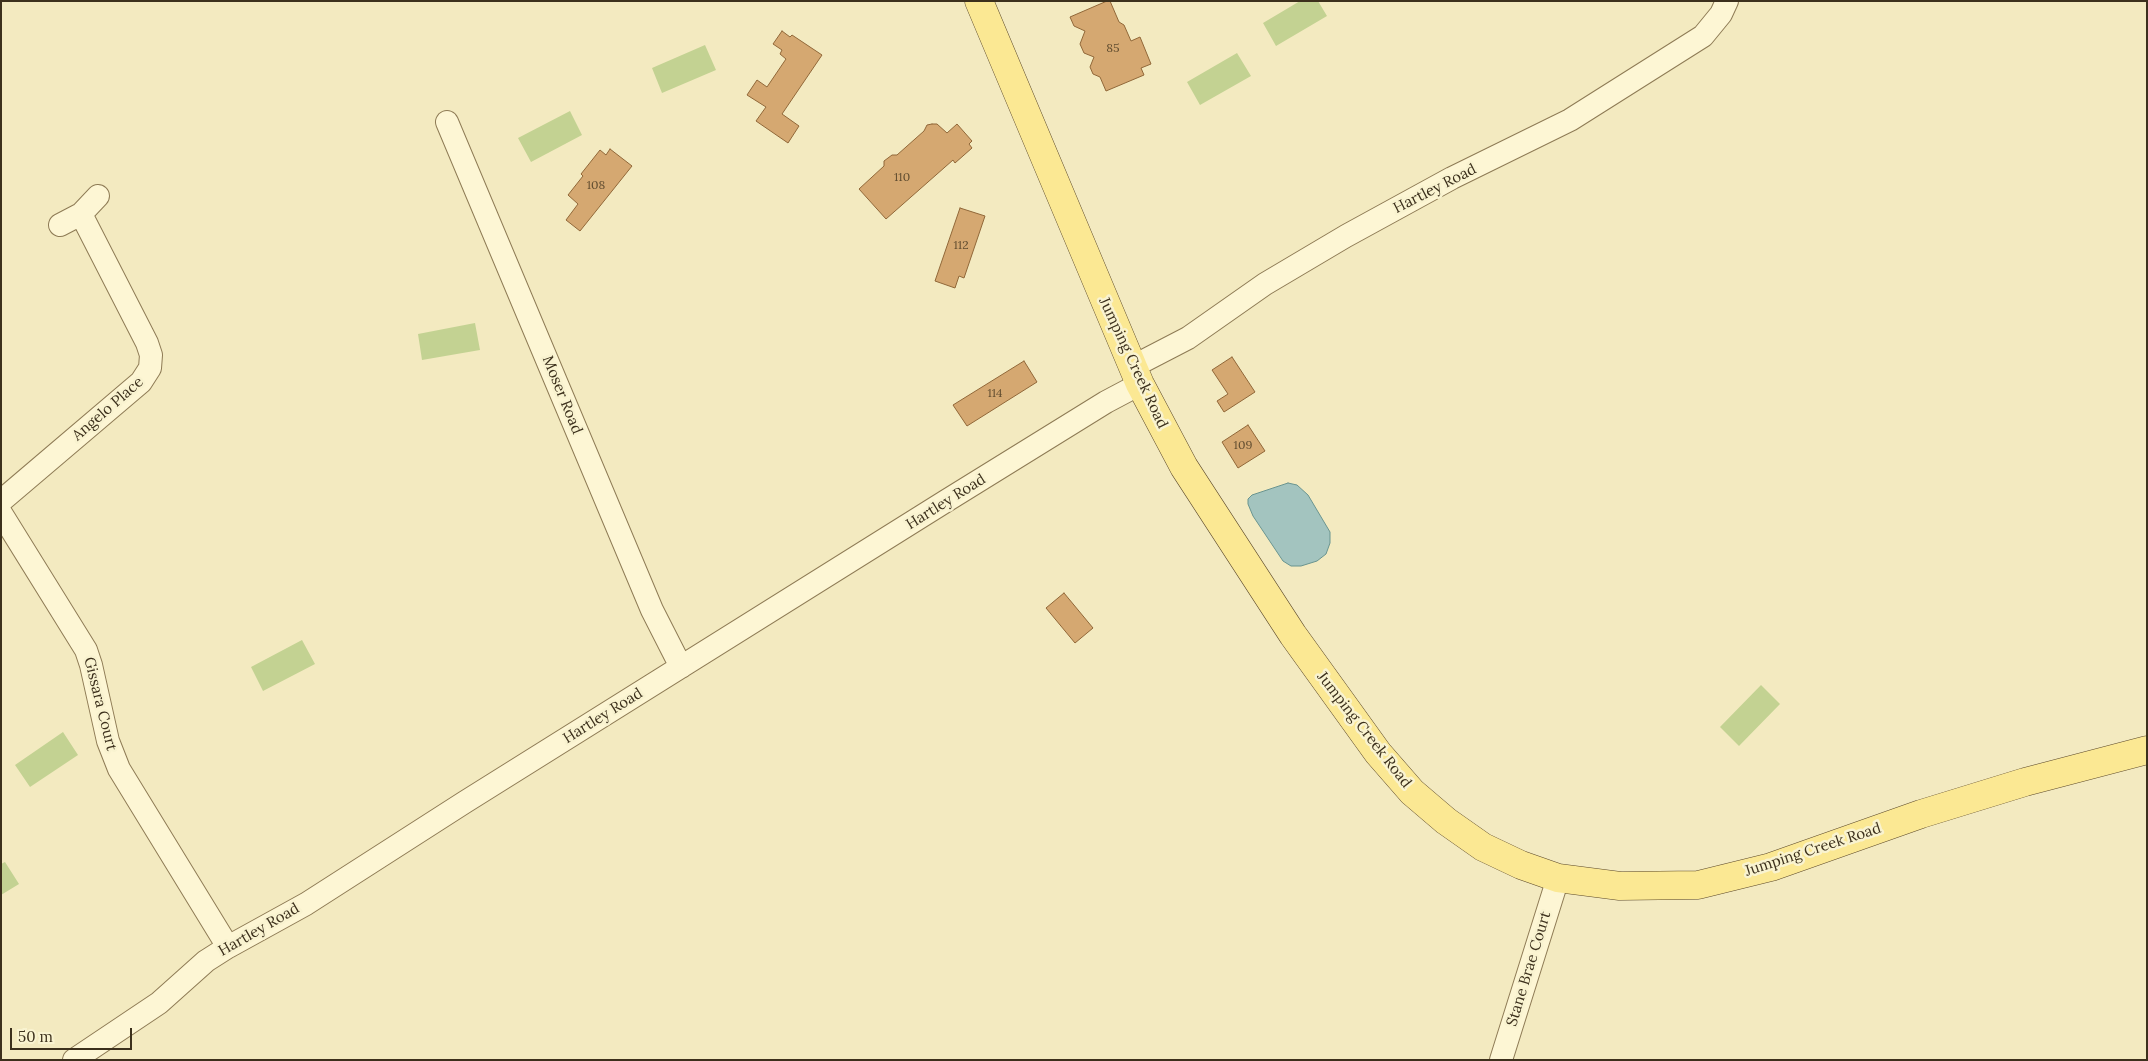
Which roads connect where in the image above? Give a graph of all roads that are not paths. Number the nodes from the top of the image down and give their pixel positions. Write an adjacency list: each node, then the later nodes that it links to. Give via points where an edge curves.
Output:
1 (979, 1): 7 (main road, Jumping Creek Road)
2 (1727, 1): 7 (street, Hartley Road, via 1703,36 1570,120 1452,178 1265,284)
3 (447, 122): 10 (street, Moser Road, via 652,610)
4 (98, 196): 5 (street)
5 (81, 214): 6 (street); 8 (street, Angelo Place, via 147,343 152,360 150,368 141,382)
6 (60, 225)
7 (1136, 375): 10 (street, Hartley Road, via 1106,402); 12 (main road, Jumping Creek Road, via 1184,467 1293,635 1378,753 1412,792 1483,847)
8 (1, 501)
9 (1, 513): 13 (street, Gissara Court, via 85,647 108,741 119,769)
10 (681, 667): 13 (street, Hartley Road, via 302,906)
11 (2147, 750): 12 (main road, Jumping Creek Road, via 2025,782 1771,867 1698,885 1620,886)
12 (1558, 878): 15 (street, Stane Brae Court)
13 (228, 946): 14 (street, Hartley Road, via 159,1003)
14 (74, 1060)
15 (1501, 1060)

